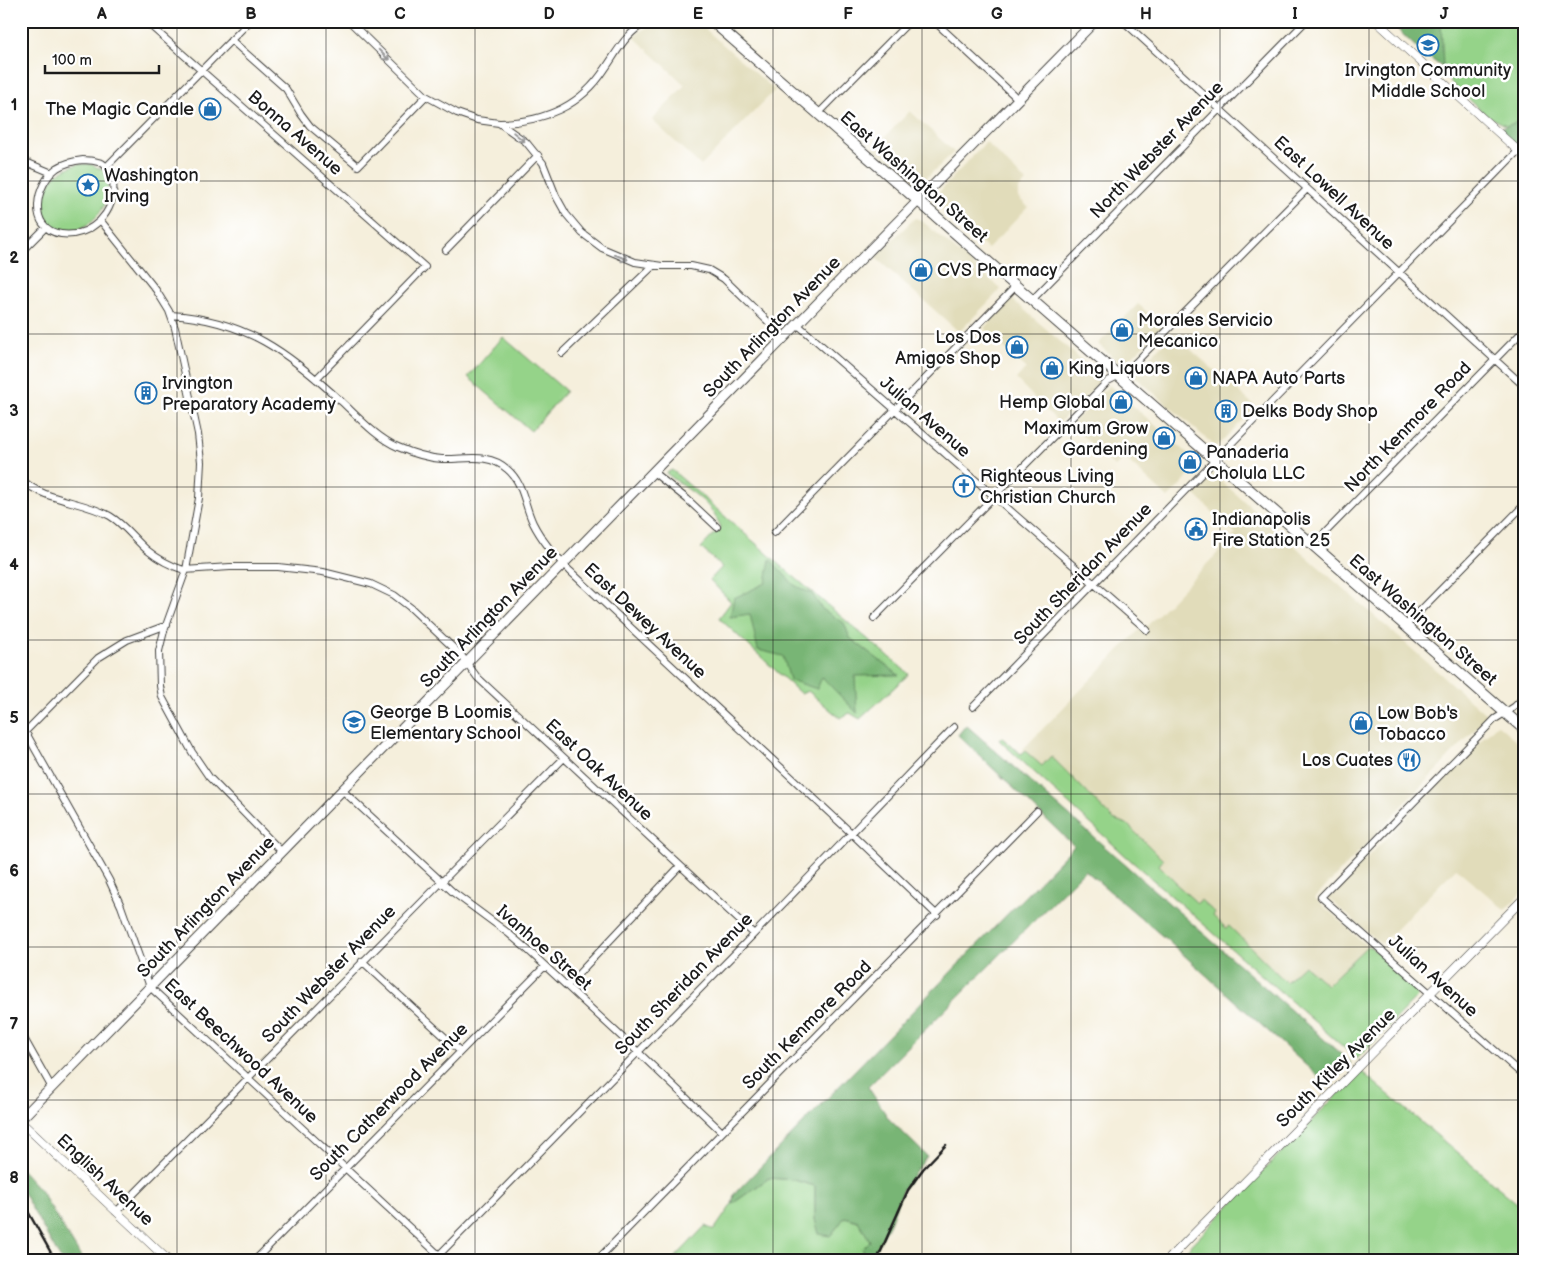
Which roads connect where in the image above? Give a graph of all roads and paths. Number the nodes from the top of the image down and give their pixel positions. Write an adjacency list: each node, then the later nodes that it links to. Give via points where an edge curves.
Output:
1 (145, 21): 13 (street, Bonna Avenue)
2 (250, 21): 12 (street)
3 (349, 21): 14 (street, one-way to 14)
4 (648, 21): 18 (street, via 626,37 596,82 571,103 532,120)
5 (712, 21): 17 (main road, East Washington Street)
6 (910, 21): 17 (street)
7 (934, 21): 15 (street)
8 (1095, 21): 15 (main road, South Arlington Avenue)
9 (1123, 21): 16 (street, East Lowell Avenue)
10 (1306, 21): 16 (street, North Webster Avenue)
11 (1376, 21): 19 (street)
12 (231, 40): 13 (street); 14 (street, via 286,89 310,126 358,166)
13 (201, 70): 23 (street); 42 (street, Bonna Avenue, via 425,266)
14 (426, 96): 18 (street, via 457,114)
15 (1018, 99): 26 (main road, South Arlington Avenue)
16 (1219, 108): 25 (street, East Lowell Avenue); 34 (street, North Webster Avenue)
17 (818, 114): 26 (main road, East Washington Street)
18 (499, 122): 20 (street, one-way to 20)
19 (1518, 151): 21 (street); 32 (street, South Sheridan Avenue)
20 (538, 155): 29 (street); 31 (street, one-way to 31, via 559,202 582,233 614,254)
21 (1525, 157)
22 (21, 160): 24 (street)
23 (106, 166): 24 (street, via 83,160 66,163); 27 (street, via 112,178 113,192 109,209)
24 (52, 172): 28 (street, via 39,197 39,215)
25 (1307, 189): 32 (street, East Lowell Avenue); 41 (street, via 1126,372)
26 (917, 202): 33 (main road, East Washington Street); 36 (main road, South Arlington Avenue)
27 (101, 221): 28 (street, via 89,230 72,235 57,234); 35 (street, via 158,292)
28 (45, 228): 30 (street)
29 (446, 250)
30 (21, 252)
31 (654, 265): 38 (street, via 691,266 715,273); 39 (street)
32 (1399, 272): 40 (street, East Lowell Avenue); 45 (street, South Sheridan Avenue)
33 (1015, 287): 34 (main road, East Washington Street); 44 (street)
34 (1031, 300): 41 (main road, East Washington Street)
35 (171, 315): 42 (street, East Dewey Avenue, via 219,323 256,337 283,352); 54 (street, via 196,416 200,457 199,498)
36 (797, 324): 38 (main road, South Arlington Avenue); 44 (street, Julian Avenue)
37 (1525, 329): 40 (street, North Kenmore Road)
38 (784, 337): 46 (main road, South Arlington Avenue)
39 (562, 353)
40 (1495, 359): 43 (street, East Lowell Avenue); 52 (street, North Kenmore Road)
41 (1117, 376): 45 (main road, East Washington Street); 48 (street)
42 (316, 379): 53 (street, East Dewey Avenue, via 377,433 398,447 435,458 482,458 508,469 520,486 538,532)
43 (1525, 387)
44 (895, 410): 48 (street, Julian Avenue); 51 (street)
45 (1214, 461): 52 (main road, East Washington Street); 55 (street, South Sheridan Avenue)
46 (653, 472): 50 (street); 53 (main road, South Arlington Avenue)
47 (21, 479): 54 (street, East Oak Avenue, via 42,493 112,517 147,550 174,567)
48 (994, 497): 55 (street, Julian Avenue); 56 (street)
49 (1525, 504): 58 (street)
50 (717, 527)
51 (774, 533)
52 (1313, 545): 58 (main road, East Washington Street)
53 (563, 564): 60 (main road, South Arlington Avenue); 71 (street, East Dewey Avenue)
54 (186, 570): 57 (street); 60 (street, East Oak Avenue, via 278,567 324,572 371,584 411,608)
55 (1095, 584): 59 (street, Julian Avenue); 62 (street, South Sheridan Avenue)
56 (874, 618)
57 (167, 625): 67 (street, via 127,640 98,658); 72 (street, via 159,654 164,701 209,777)
58 (1405, 626): 63 (main road, East Washington Street)
59 (1147, 630)
60 (466, 663): 68 (street, East Oak Avenue); 69 (main road, South Arlington Avenue)
61 (1525, 696): 63 (street)
62 (973, 708)
63 (1505, 712): 66 (main road, East Washington Street); 82 (street, Julian Avenue, via 1321,897)
64 (21, 724): 67 (street, East Beechwood Avenue)
65 (954, 727): 71 (street, South Sheridan Avenue)
66 (1525, 730)
67 (23, 733): 81 (street, East Beechwood Avenue, via 109,880)
68 (564, 758): 73 (street, East Oak Avenue); 74 (street, South Webster Avenue)
69 (342, 790): 72 (main road, South Arlington Avenue); 74 (street, Ivanhoe Street)
70 (1037, 811): 76 (street, South Kenmore Road)
71 (851, 833): 76 (street, East Dewey Avenue); 77 (street, South Sheridan Avenue)
72 (282, 852): 81 (main road, South Arlington Avenue)
73 (680, 866): 77 (street, East Oak Avenue); 80 (street)
74 (441, 882): 78 (street, South Webster Avenue); 79 (street, Ivanhoe Street)
75 (1525, 897): 82 (street, South Kitley Avenue)
76 (937, 915): 90 (street, South Kenmore Road)
77 (754, 934): 85 (street, South Sheridan Avenue)
78 (362, 961): 84 (street); 87 (street, South Webster Avenue)
79 (545, 966): 80 (street, Ivanhoe Street); 84 (street, South Catherwood Avenue)
80 (567, 986): 85 (street, Ivanhoe Street)
81 (150, 987): 87 (street, East Beechwood Avenue); 88 (main road, South Arlington Avenue)
82 (1430, 994): 86 (street, Julian Avenue); 97 (street, South Kitley Avenue)
83 (21, 1033): 88 (street)
84 (460, 1051): 91 (street, South Catherwood Avenue)
85 (638, 1052): 90 (street, Ivanhoe Street); 93 (street, South Sheridan Avenue)
86 (1525, 1077)
87 (248, 1078): 91 (street, East Beechwood Avenue); 92 (street, South Webster Avenue)
88 (52, 1088): 89 (main road, South Arlington Avenue)
89 (21, 1121): 92 (street, English Avenue)
90 (722, 1132): 96 (street, South Kenmore Road)
91 (345, 1168): 93 (street, East Beechwood Avenue); 95 (street, South Catherwood Avenue)
92 (116, 1212): 94 (street, English Avenue)
93 (437, 1257)
94 (168, 1260)
95 (255, 1260)
96 (597, 1260)
97 (1168, 1260)

